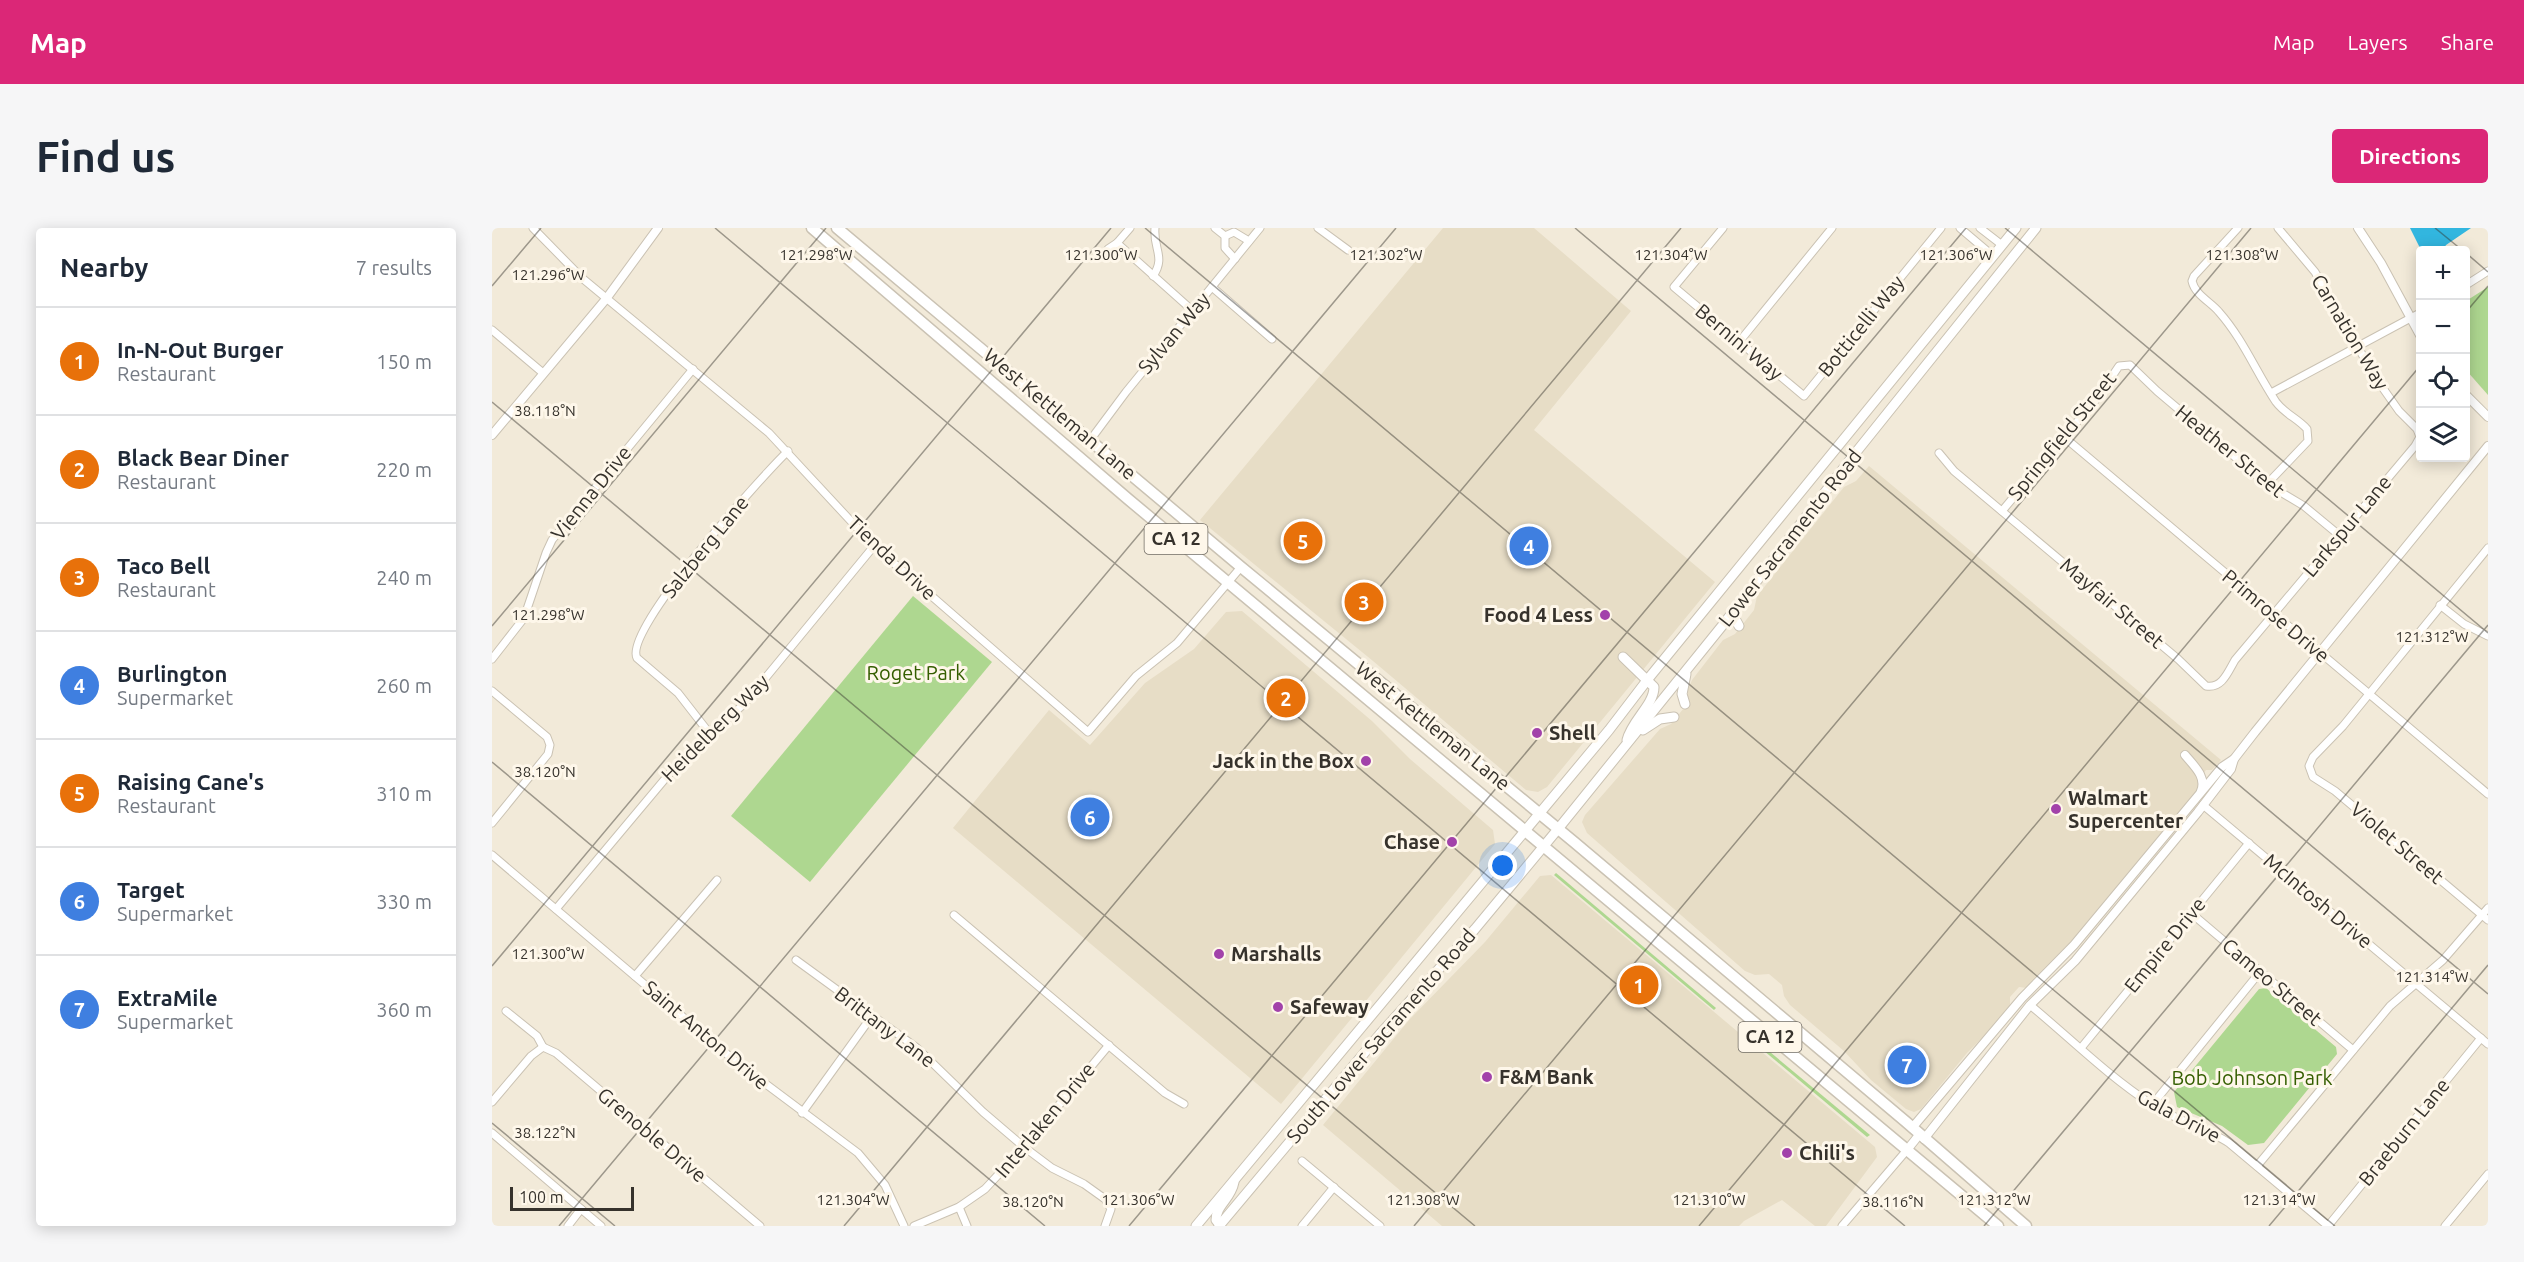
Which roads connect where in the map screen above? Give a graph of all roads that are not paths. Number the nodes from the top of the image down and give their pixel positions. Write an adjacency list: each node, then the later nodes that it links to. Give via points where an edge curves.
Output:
1 (533, 228): 32 (street, Tienda Drive)
2 (658, 228): 32 (street)
3 (812, 228): 62 (main road, West Kettleman Lane / CA 12)
4 (837, 228): 51 (main road, West Kettleman Lane / CA 12)
5 (1130, 228): 22 (street)
6 (1155, 228): 29 (street, via 1160,267)
7 (1215, 228): 20 (street)
8 (1260, 228): 21 (street, Sylvan Way)
9 (1318, 228): 25 (street)
10 (1723, 228): 39 (street, Bernini Way, via 1674,287)
11 (1832, 228): 39 (street)
12 (1941, 228): 45 (street, Botticelli Way)
13 (1960, 228): 26 (street)
14 (1980, 228): 23 (street)
15 (2016, 228): 23 (main road, Lower Sacramento Road)
16 (2037, 228): 64 (main road, Lower Sacramento Road)
17 (2238, 228): 44 (street, via 2192,281 2246,346)
18 (2278, 228): 40 (street, Carnation Way, via 2315,272)
19 (2358, 228): 35 (street)
20 (1225, 236): 21 (street, via 1234,232); 27 (street, via 1225,248)
21 (1249, 241): 27 (street, Sylvan Way)
22 (1118, 243): 24 (street); 29 (street)
23 (2002, 245): 26 (main road, Lower Sacramento Road)
24 (1108, 249)
25 (1348, 250)
26 (1993, 256): 72 (main road, Lower Sacramento Road)
27 (1235, 259): 31 (street, Sylvan Way)
28 (2488, 271): 30 (street)
29 (1153, 276): 33 (street)
30 (2470, 282)
31 (1212, 287): 33 (street, Sylvan Way); 38 (street)
32 (606, 299): 42 (street, Tienda Drive); 43 (street)
33 (1193, 311): 51 (street, Sylvan Way)
34 (2416, 316): 35 (street)
35 (2411, 318): 36 (street); 40 (street)
36 (2416, 326)
37 (492, 330): 43 (street)
38 (1272, 339)
39 (1739, 342): 45 (street, Bernini Way)
40 (2357, 347): 44 (street); 48 (street, Carnation Way, via 2388,396)
41 (2125, 364): 50 (street, Springfield Street, via 2119,366); 56 (street, Heather Street)
42 (693, 369): 54 (street, Tienda Drive); 70 (street, Vienna Drive, via 552,540 524,618)
43 (543, 373): 49 (street)
44 (2271, 393): 56 (street, via 2286,414 2303,424 2309,434 2304,446)
45 (1804, 396)
46 (2470, 399): 47 (street)
47 (2488, 417)
48 (2416, 428)
49 (492, 435)
50 (2064, 437): 57 (street, Springfield Street); 65 (street, Primrose Drive)
51 (1090, 439): 61 (main road, West Kettleman Lane / CA 12)
52 (2416, 444): 58 (street, Larkspur Lane)
53 (2488, 446): 68 (street)
54 (788, 452): 59 (street, Tienda Drive); 77 (street, Salzberg Lane, via 757,482 667,593 634,651 678,693)
55 (1940, 453): 57 (street, Mayfair Street, via 1954,471)
56 (2268, 484): 58 (street, Heather Street, via 2304,506)
57 (2002, 511): 65 (street, Mayfair Street, via 2206,686 2219,684)
58 (2338, 535): 65 (street, Larkspur Lane)
59 (874, 546): 62 (street, Tienda Drive, via 1088,732 1136,676 1177,643); 77 (street, Heidelberg Way, via 744,704)
60 (2488, 549): 63 (street)
61 (1241, 567): 62 (street, Tienda Drive); 84 (main road, West Kettleman Lane / CA 12)
62 (1228, 583): 87 (main road, West Kettleman Lane / CA 12)
63 (2440, 605): 67 (street); 74 (street)
64 (1732, 613): 66 (main road); 71 (main road, Lower Sacramento Road)
65 (2274, 614): 68 (street, Primrose Drive)
66 (1742, 622)
67 (2488, 636)
68 (2320, 652): 74 (street, Primrose Drive); 79 (street)
69 (1623, 657): 72 (main road)
70 (492, 658)
71 (1694, 661): 75 (main road, via 1685,676); 78 (main road, Lower Sacramento Road)
72 (1648, 679): 78 (main road, via 1654,694 1630,729); 84 (main road, Lower Sacramento Road)
73 (492, 691): 85 (street, via 547,737 550,745 548,754)
74 (2368, 693): 81 (street, Primrose Drive); 96 (street, Violet Street, via 2313,757 2309,766 2313,777 2335,791)
75 (1685, 704)
76 (1674, 717): 78 (main road, via 1647,726)
77 (710, 734): 93 (street, Heidelberg Way, via 674,768)
78 (1626, 745): 86 (main road, Lower Sacramento Road)
79 (2234, 759): 80 (street); 83 (street, via 2231,769)
80 (2222, 767): 82 (street); 82 (street, via 2209,773 2185,755 2202,779)
81 (2488, 794)
82 (2197, 797): 101 (street, via 2074,945)
83 (2203, 805): 88 (street, McIntosh Drive); 102 (street, via 2075,961)
84 (1540, 814): 86 (main road, West Kettleman Lane / CA 12); 87 (main road, South Lower Sacramento Road)
85 (492, 823)
86 (1558, 829): 89 (main road, Lower Sacramento Road); 116 (main road, West Kettleman Lane / CA 12)
87 (1526, 831): 89 (main road, West Kettleman Lane / CA 12); 122 (main road, South Lower Sacramento Road)
88 (2249, 843): 94 (street, Empire Drive); 100 (street, McIntosh Drive)
89 (1543, 846): 118 (main road, West Kettleman Lane / CA 12); 134 (main road, South Lower Sacramento Road)
90 (492, 855): 93 (street, Saint Anton Drive)
91 (717, 880): 99 (street)
92 (2488, 908): 96 (street)
93 (556, 909): 99 (street, Saint Anton Drive)
94 (2191, 913): 98 (street, Cameo Street); 109 (street, Empire Drive)
95 (954, 915): 107 (street)
96 (2485, 917): 100 (street)
97 (796, 960): 104 (street, Brittany Lane)
98 (2260, 972): 110 (street, Cameo Street); 113 (street)
99 (635, 976): 114 (street, Saint Anton Drive)
100 (2416, 984): 105 (street, McIntosh Drive); 110 (street, via 2390,1006)
101 (2022, 998): 102 (street); 116 (street)
102 (2030, 1005): 109 (street, Gala Drive); 116 (street)
103 (506, 1011): 108 (street, Grenoble Drive, via 537,1036)
104 (873, 1016): 114 (street); 117 (street, Brittany Lane, via 927,1057)
105 (2481, 1038): 106 (street, McIntosh Drive); 140 (street, Braeburn Lane)
106 (2488, 1044)
107 (1108, 1045): 112 (street); 117 (street, Interlaken Drive)
108 (543, 1047): 111 (street); 128 (street, Grenoble Drive, via 556,1053)
109 (2081, 1048): 113 (street, Gala Drive)
110 (2353, 1050): 120 (street)
111 (492, 1102)
112 (1184, 1104)
113 (2152, 1105): 120 (street, Gala Drive, via 2211,1132)
114 (802, 1113): 129 (street, Saint Anton Drive, via 866,1161 885,1185)
115 (492, 1133): 125 (street)
116 (1918, 1134): 118 (street); 139 (main road, West Kettleman Lane / CA 12)
117 (1024, 1147): 124 (street, Interlaken Drive, via 985,1189); 132 (street, Brittany Lane, via 1105,1199 1111,1209)
118 (1906, 1150): 137 (street); 138 (main road, West Kettleman Lane / CA 12)
119 (1302, 1161): 123 (street)
120 (2257, 1166): 140 (street, Gala Drive)
121 (2488, 1174): 141 (street)
122 (1234, 1180): 133 (main road, South Lower Sacramento Road); 134 (main road, via 1232,1194 1216,1214)
123 (1334, 1187): 135 (street); 136 (street)
124 (959, 1207): 130 (street, Interlaken Drive); 131 (street)
125 (581, 1209): 126 (street); 127 (street)
126 (568, 1226)
127 (601, 1226)
128 (760, 1226)
129 (904, 1226)
130 (914, 1226)
131 (967, 1226)
132 (1105, 1226)
133 (1196, 1226)
134 (1220, 1226)
135 (1302, 1226)
136 (1380, 1226)
137 (1842, 1226)
138 (1998, 1226)
139 (2026, 1226)
140 (2328, 1226)
141 (2445, 1226)

